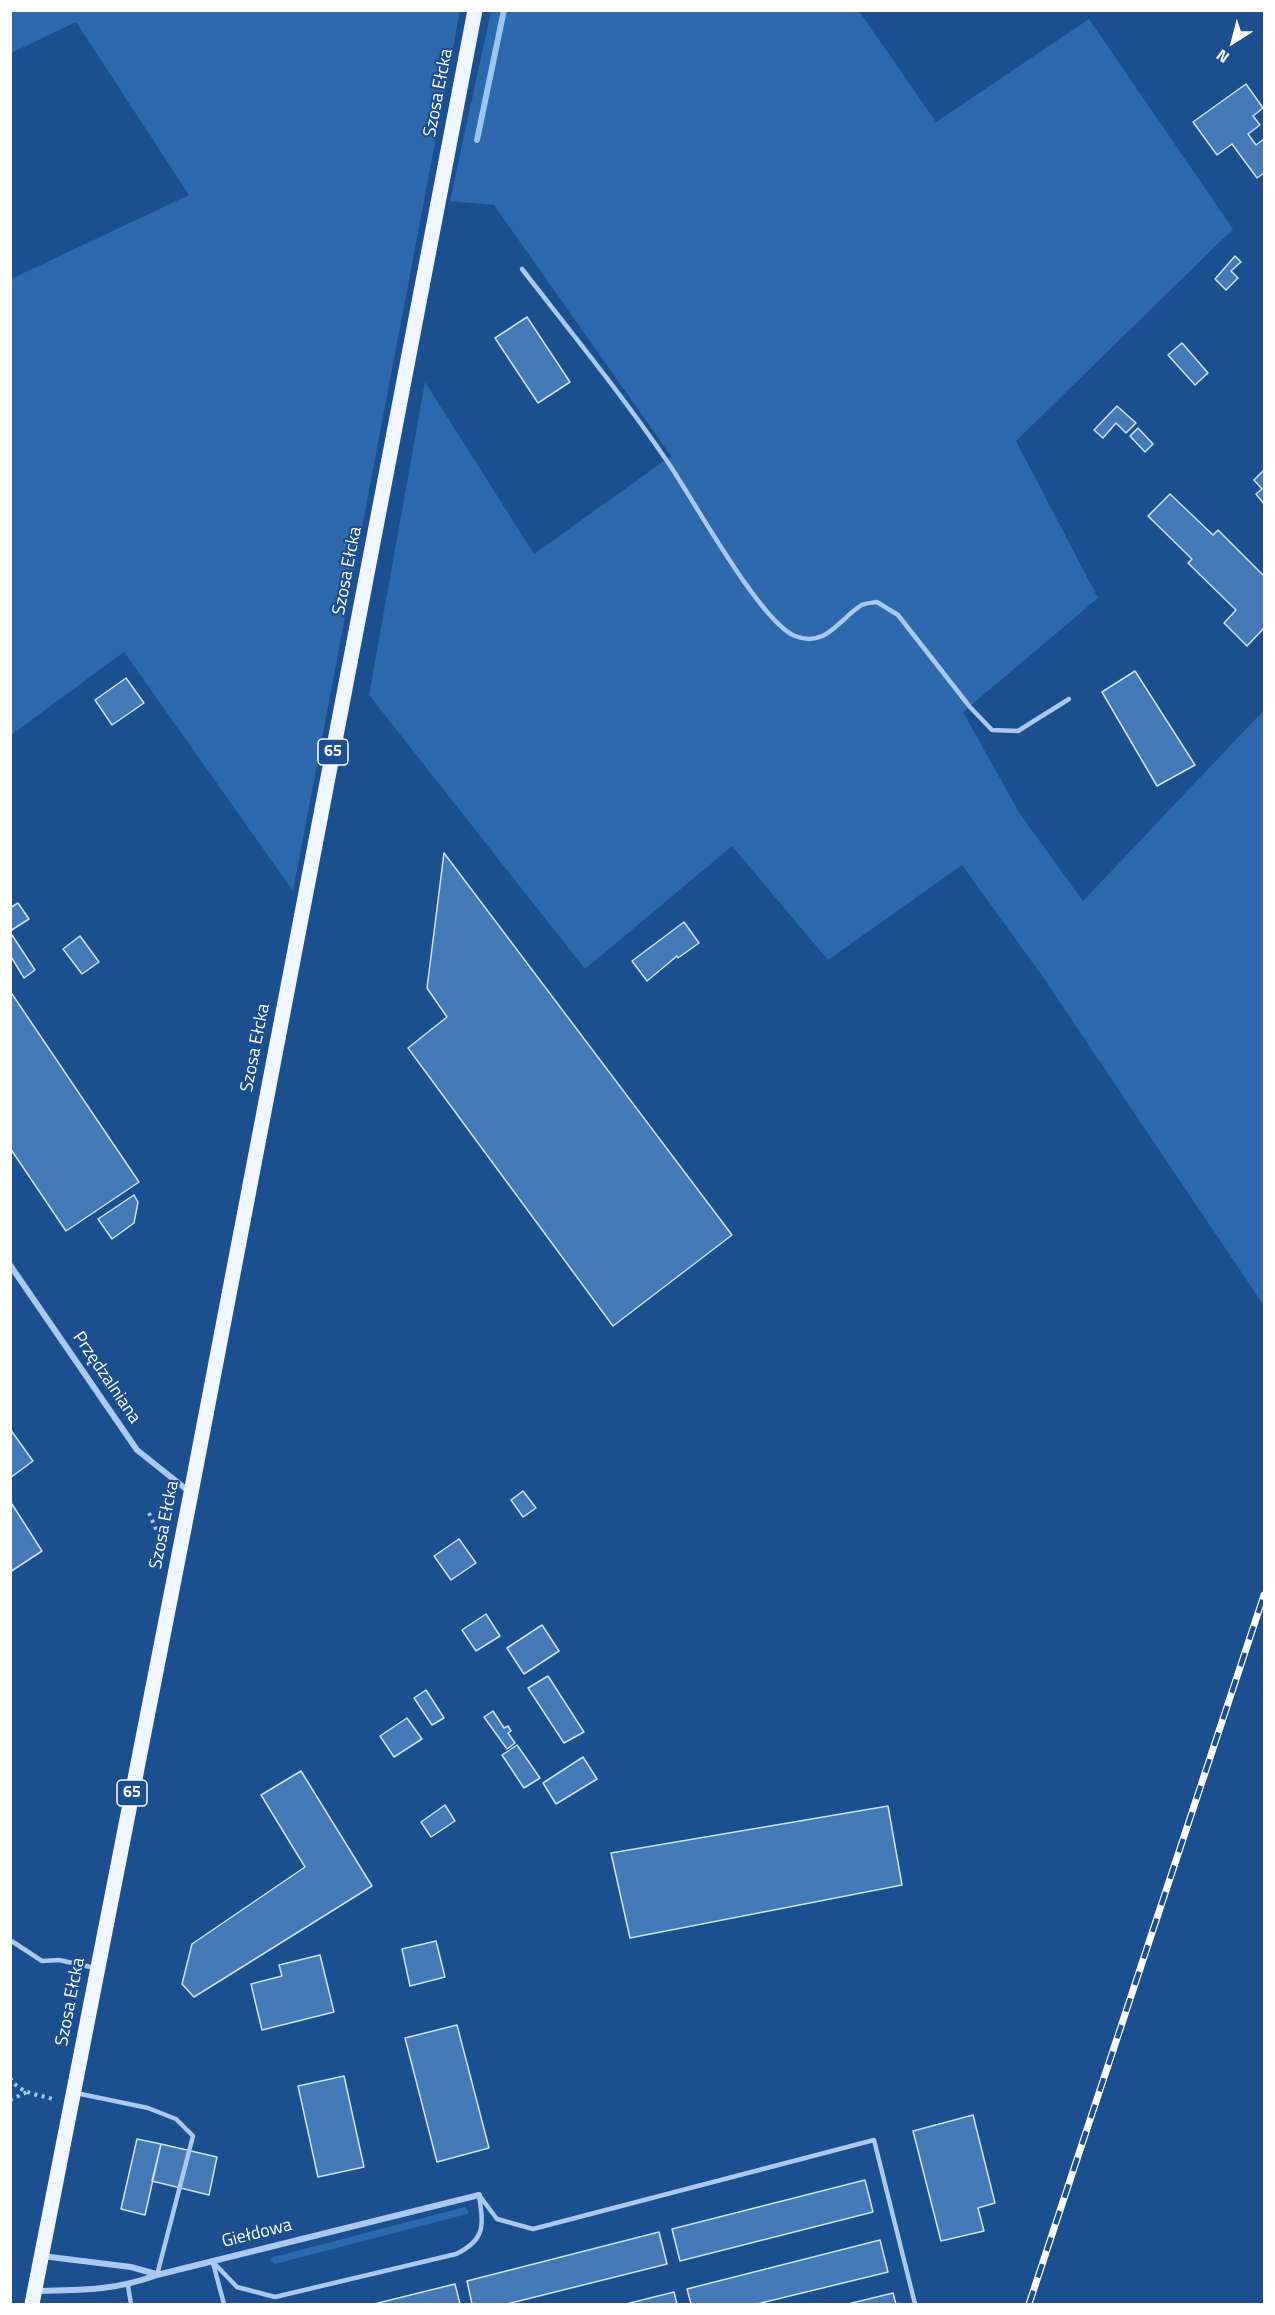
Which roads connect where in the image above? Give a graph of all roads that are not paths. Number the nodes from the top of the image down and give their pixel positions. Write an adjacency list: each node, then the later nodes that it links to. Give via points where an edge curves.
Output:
1 (475, 10): 5 (main road, Szosa Ełcka / 65)
2 (522, 269): 3 (lane, via 667,461 731,562 779,627 795,637 820,639 861,605 877,602 898,615 992,730 1018,731)
3 (1069, 699)
4 (10, 1265): 5 (street, Przędzalniana, via 137,1450)
5 (191, 1493): 7 (main road, Szosa Ełcka / 65)
6 (10, 1940): 7 (lane, via 42,1961 59,1960)
7 (97, 1968): 8 (main road, Szosa Ełcka / 65)
8 (71, 2099): 10 (main road, 65); 12 (lane, via 147,2108 176,2119 193,2136)
9 (479, 2195): 11 (street, Giełdowa); 11 (lane, via 481,2233 472,2246 456,2254 275,2297 237,2287); 17 (lane, via 497,2219 533,2229 874,2140)
10 (40, 2256): 12 (street, via 131,2267); 14 (main road, 65)
11 (212, 2261): 12 (street, Giełdowa); 16 (lane)
12 (157, 2275): 13 (street, Giełdowa)
13 (128, 2286): 14 (street, Giełdowa); 15 (lane)
14 (33, 2298)
15 (131, 2304)
16 (224, 2304)
17 (915, 2304)

